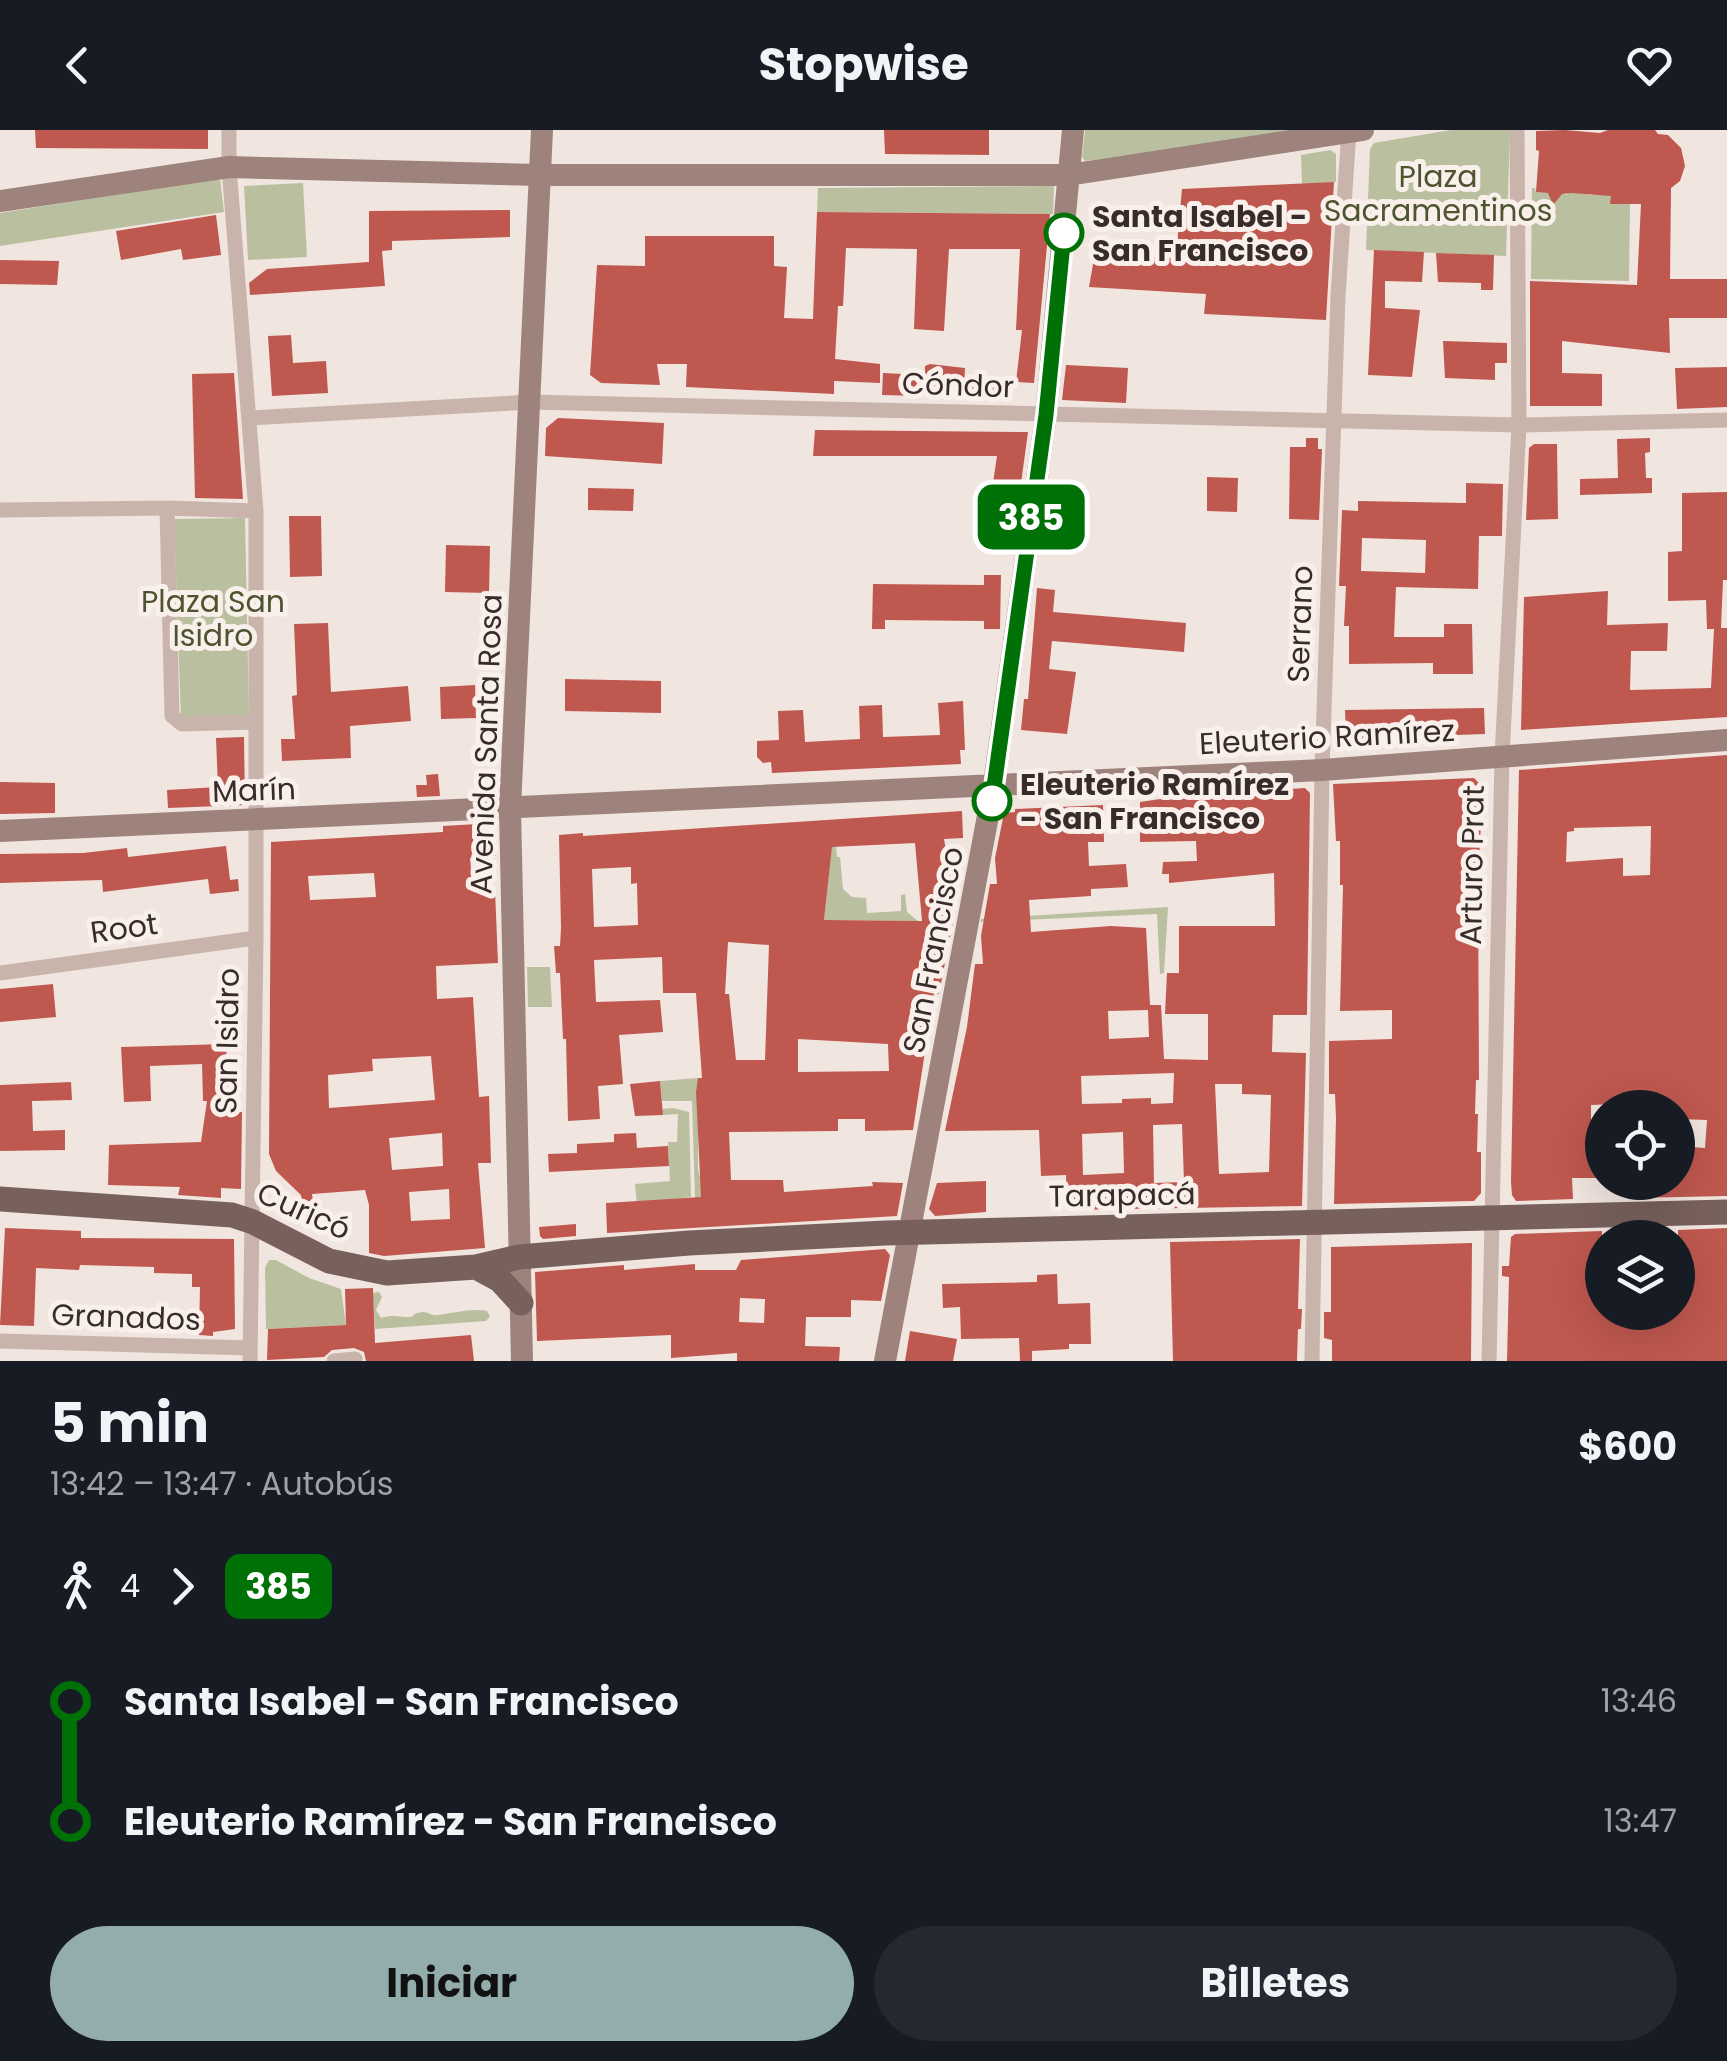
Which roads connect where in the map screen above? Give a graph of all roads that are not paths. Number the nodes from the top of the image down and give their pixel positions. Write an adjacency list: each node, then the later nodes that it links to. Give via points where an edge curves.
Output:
1 (229, 130): 6 (street, San Isidro)
2 (542, 130): 7 (main road, Avenida Santa Rosa)
3 (1074, 130): 8 (main road, San Francisco)
4 (1517, 130): 15 (street, Arturo Prat)
5 (1353, 131): 8 (main road); 14 (street, Serrano)
6 (229, 168): 7 (main road); 9 (main road); 12 (street, San Isidro)
7 (540, 175): 8 (main road); 10 (main road, Avenida Santa Rosa)
8 (1068, 176): 11 (main road, San Francisco)
9 (0, 201)
10 (530, 402): 11 (street, Cóndor); 12 (street, Cóndor); 24 (main road, Avenida Santa Rosa)
11 (1046, 415): 14 (street, Cóndor); 23 (main road, San Francisco)
12 (248, 418): 18 (street, San Isidro)
13 (1727, 420): 15 (street, Cóndor)
14 (1335, 422): 15 (street, Cóndor); 22 (street, Serrano)
15 (1519, 426): 21 (street, Arturo Prat)
16 (168, 508): 17 (street); 18 (street); 19 (street, via 172,716 182,724)
17 (0, 510)
18 (256, 511): 19 (street, San Isidro)
19 (256, 722): 25 (street, San Isidro)
20 (1727, 740): 21 (main road, Eleuterio Ramírez)
21 (1502, 757): 22 (main road, Eleuterio Ramírez); 31 (street, Arturo Prat)
22 (1322, 770): 23 (main road, Eleuterio Ramírez); 33 (street, Serrano)
23 (994, 784): 24 (main road, Eleuterio Ramírez); 34 (main road, San Francisco)
24 (510, 808): 25 (main road, Marín); 37 (main road, Avenida Santa Rosa)
25 (256, 821): 26 (main road, Marín); 27 (street, San Isidro)
26 (0, 831)
27 (256, 938): 28 (street, Root); 32 (street, San Isidro)
28 (0, 972)
29 (0, 1199): 32 (main road, Curicó, via 232,1215)
30 (1727, 1212): 31 (main road, Tarapacá)
31 (1494, 1219): 33 (main road, Tarapacá); 47 (street, Arturo Prat)
32 (253, 1222): 35 (main road, Curicó); 36 (street, San Isidro)
33 (1314, 1224): 34 (main road, Tarapacá); 46 (street, Serrano)
34 (907, 1232): 37 (main road, Tarapacá); 45 (main road, San Francisco)
35 (277, 1234): 36 (main road); 38 (main road, Curicó, via 330,1261 368,1271)
36 (252, 1250): 41 (street, San Isidro)
37 (520, 1257): 38 (main road, Curicó); 39 (main road, Avenida Santa Rosa)
38 (476, 1266): 39 (main road)
39 (520, 1303): 44 (main road, Avenida Santa Rosa)
40 (0, 1341): 41 (street, Granados)
41 (250, 1354)
42 (355, 1359): 43 (street)
43 (334, 1361)
44 (522, 1361)
45 (885, 1361)
46 (1312, 1361)
47 (1489, 1361)

